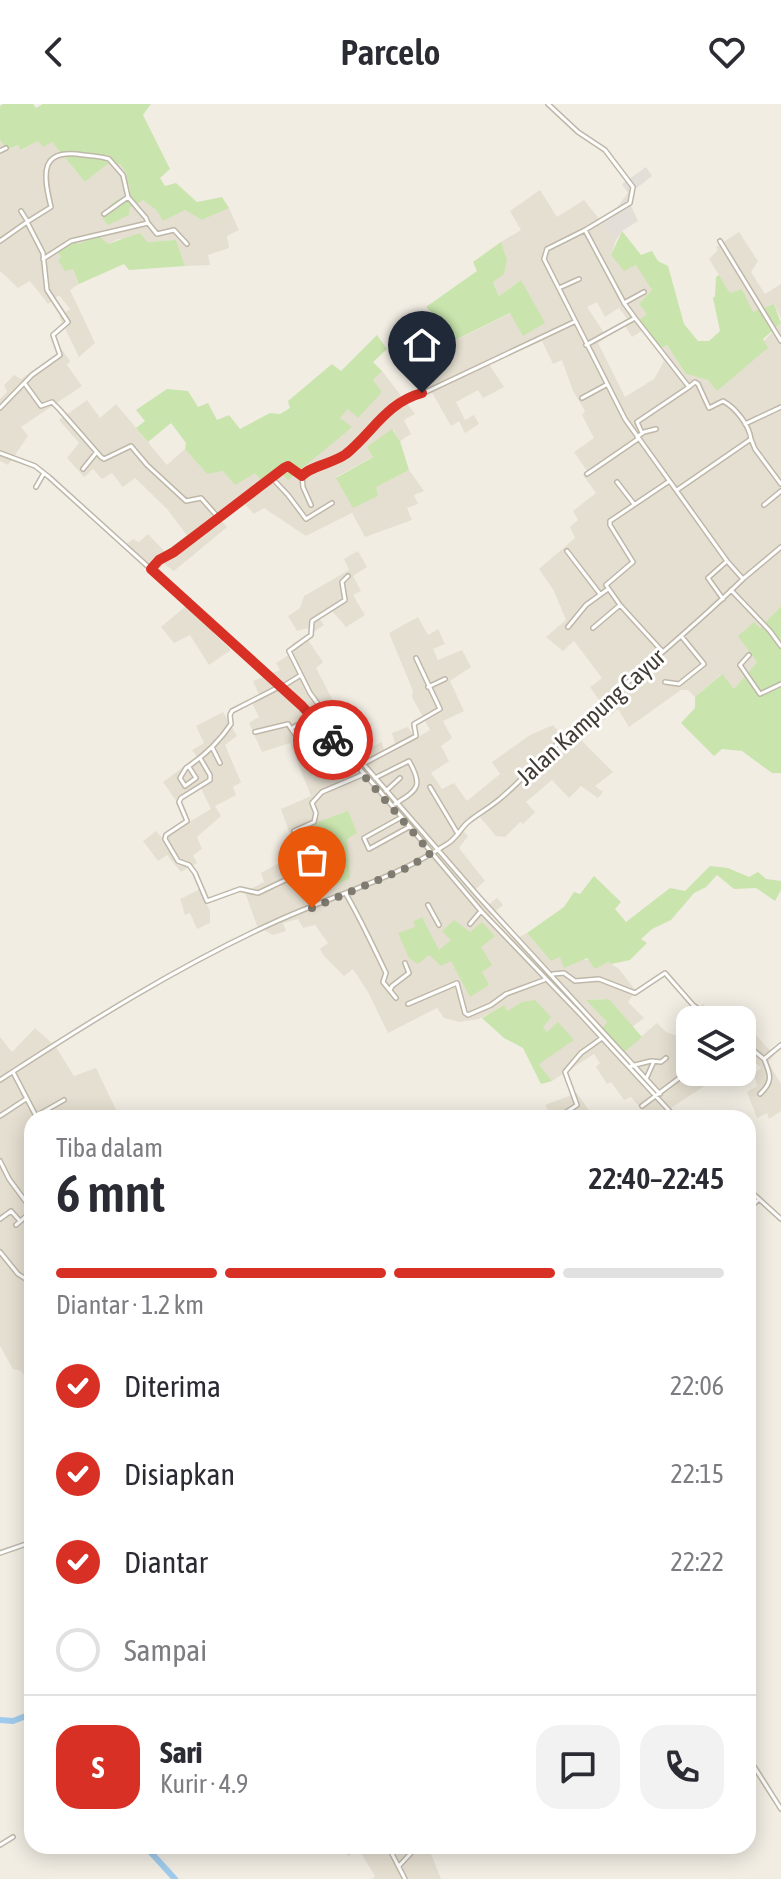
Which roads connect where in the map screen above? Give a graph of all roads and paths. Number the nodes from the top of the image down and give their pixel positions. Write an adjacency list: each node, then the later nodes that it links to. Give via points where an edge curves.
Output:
1 (548, 104): 9 (street, via 605,150 633,187 631,201)
2 (6, 148): 3 (street)
3 (0, 151)
4 (128, 197): 6 (street); 7 (street, via 123,175 109,159 56,154 46,179 51,207); 8 (street)
5 (21, 211): 7 (street)
6 (104, 214)
7 (28, 222): 10 (street); 13 (street)
8 (148, 223): 12 (street, via 157,234 174,230); 13 (street, via 71,241)
9 (585, 230): 15 (street, via 544,253); 17 (street)
10 (0, 241)
11 (720, 241): 20 (street)
12 (187, 244)
13 (43, 259): 22 (street, via 47,290 68,322 53,335 60,355)
14 (579, 279): 15 (street)
15 (559, 288): 19 (street)
16 (644, 292): 17 (street)
17 (624, 303): 18 (street)
18 (635, 318): 21 (street); 24 (street)
19 (574, 322): 21 (street); 38 (street, via 394,407 346,454)
20 (781, 340)
21 (586, 345): 23 (street)
22 (25, 384): 27 (street); 34 (street, via 41,406 52,402)
23 (606, 385): 25 (street); 31 (street)
24 (689, 387): 28 (street, via 698,384 709,408 726,401); 30 (street, via 637,422)
25 (582, 398)
26 (781, 407): 28 (street)
27 (0, 408)
28 (745, 424): 32 (street)
29 (656, 429): 30 (street)
30 (642, 433): 31 (street)
31 (638, 438): 37 (street); 41 (street)
32 (751, 439): 42 (street); 44 (street)
33 (0, 453): 36 (street)
34 (96, 453): 35 (street); 50 (street, via 104,459 131,446 185,501 201,498)
35 (83, 469)
36 (44, 473): 43 (street); 54 (street)
37 (587, 474)
38 (302, 476): 39 (street, via 287,466); 48 (street)
39 (271, 477): 46 (street, via 306,519); 50 (street)
40 (617, 482): 47 (street)
41 (669, 482): 44 (street); 47 (street)
42 (781, 484)
43 (36, 487)
44 (676, 491): 53 (street)
45 (781, 491): 49 (street)
46 (332, 503)
47 (634, 504): 57 (street, via 610,523 633,562 607,582)
48 (311, 505)
49 (764, 505)
50 (217, 516): 54 (street)
51 (781, 547): 56 (street, Jalan Kampung Cayur)
52 (567, 551): 59 (street)
53 (727, 561): 56 (street); 60 (street, via 708,578)
54 (154, 567): 73 (street)
55 (348, 576): 69 (street, via 342,582 345,600 312,621 311,635 289,651)
56 (743, 579): 58 (street, Jalan Kampung Cayur)
57 (608, 589): 59 (street); 61 (street)
58 (731, 590): 60 (street, Jalan Kampung Cayur); 65 (street)
59 (600, 594): 62 (street)
60 (723, 599): 64 (street, Jalan Kampung Cayur)
61 (620, 605): 63 (street); 66 (street)
62 (568, 627)
63 (593, 628)
64 (682, 637): 66 (street, Jalan Kampung Cayur); 71 (street, via 704,664 679,684)
65 (781, 646)
66 (662, 651): 93 (street, Jalan Kampung Cayur)
67 (749, 655): 72 (street, via 740,665 760,694)
68 (416, 658): 74 (street)
69 (301, 675): 73 (street); 82 (street)
70 (445, 679): 74 (street)
71 (665, 682)
72 (781, 684)
73 (280, 687): 75 (street); 79 (street, via 232,711 231,724)
74 (428, 687): 82 (street, via 440,709 414,724 416,736)
75 (312, 717): 76 (street); 77 (street)
76 (292, 728): 77 (street, via 298,739); 78 (street, via 287,724)
77 (325, 731): 84 (street)
78 (255, 732)
79 (212, 747): 80 (street); 81 (street)
80 (200, 758): 83 (street); 97 (street, via 210,780 181,798 187,821 165,841 178,861 195,873 207,901 240,889 258,893 298,874 307,885)
81 (220, 763)
82 (363, 764): 85 (street)
83 (189, 767): 83 (street, via 180,777 185,786 196,778)
84 (364, 774): 89 (street); 92 (street, via 320,794 312,803 314,822)
85 (375, 778): 88 (street); 89 (street, via 409,761 417,787)
86 (400, 778): 88 (street)
87 (430, 787): 93 (street)
88 (386, 791): 89 (street)
89 (394, 805): 90 (street); 94 (street)
90 (401, 817): 91 (street); 91 (street, via 364,838 369,849)
91 (409, 827): 94 (street)
92 (294, 831)
93 (458, 834): 94 (street, Jalan Kampung Cayur)
94 (434, 851): 95 (street, Jalan Kampung Cayur); 98 (street); 102 (street)
95 (346, 894): 97 (street, Jalan Kampung Cayur); 103 (street)
96 (428, 905): 100 (street)
97 (312, 908): 114 (street, Jalan Kampung Cayur, via 179,970)
98 (481, 911): 99 (street); 102 (street)
99 (470, 924)
100 (439, 925)
101 (405, 963): 103 (street, via 409,973)
102 (548, 977): 105 (street, via 468,1015 457,983); 106 (street, via 564,973 576,981 599,979 635,993 665,973); 107 (street); 113 (street)
103 (390, 990): 104 (street)
104 (396, 998)
105 (408, 1004)
106 (694, 1006)
107 (603, 1038): 113 (street); 125 (street, via 566,1070 577,1105)
108 (781, 1045): 111 (street)
109 (756, 1053): 111 (street)
110 (666, 1058): 112 (street)
111 (764, 1059): 118 (street, via 771,1079)
112 (654, 1061): 113 (street); 115 (street)
113 (631, 1066): 115 (street); 119 (street)
114 (13, 1072): 116 (street, Jalan Kampung Cayur); 120 (street)
115 (646, 1079): 119 (street)
116 (0, 1080)
117 (676, 1081): 119 (street)
118 (760, 1094)
119 (658, 1096): 122 (street); 126 (street)
120 (26, 1099): 123 (street); 127 (street)
121 (64, 1100): 124 (street)
122 (642, 1106)
123 (33, 1110)
124 (48, 1110)
125 (570, 1110)
126 (669, 1110)
127 (0, 1116)
128 (0, 1161): 129 (street)
129 (6, 1174): 130 (street); 133 (street)
130 (0, 1177)
131 (756, 1196): 132 (street)
132 (759, 1199): 134 (street); 137 (street)
133 (24, 1200)
134 (756, 1202)
135 (24, 1218): 136 (street, via 18,1223 10,1211)
136 (0, 1219)
137 (781, 1219)
138 (0, 1252): 139 (street)
139 (24, 1278)
140 (24, 1545): 141 (street)
141 (0, 1553)
142 (756, 1770): 143 (street)
143 (781, 1809)
144 (13, 1837): 145 (street)
145 (0, 1845)
146 (393, 1854): 148 (street)
147 (410, 1854): 148 (street)
148 (399, 1866): 149 (street)
149 (405, 1879)

